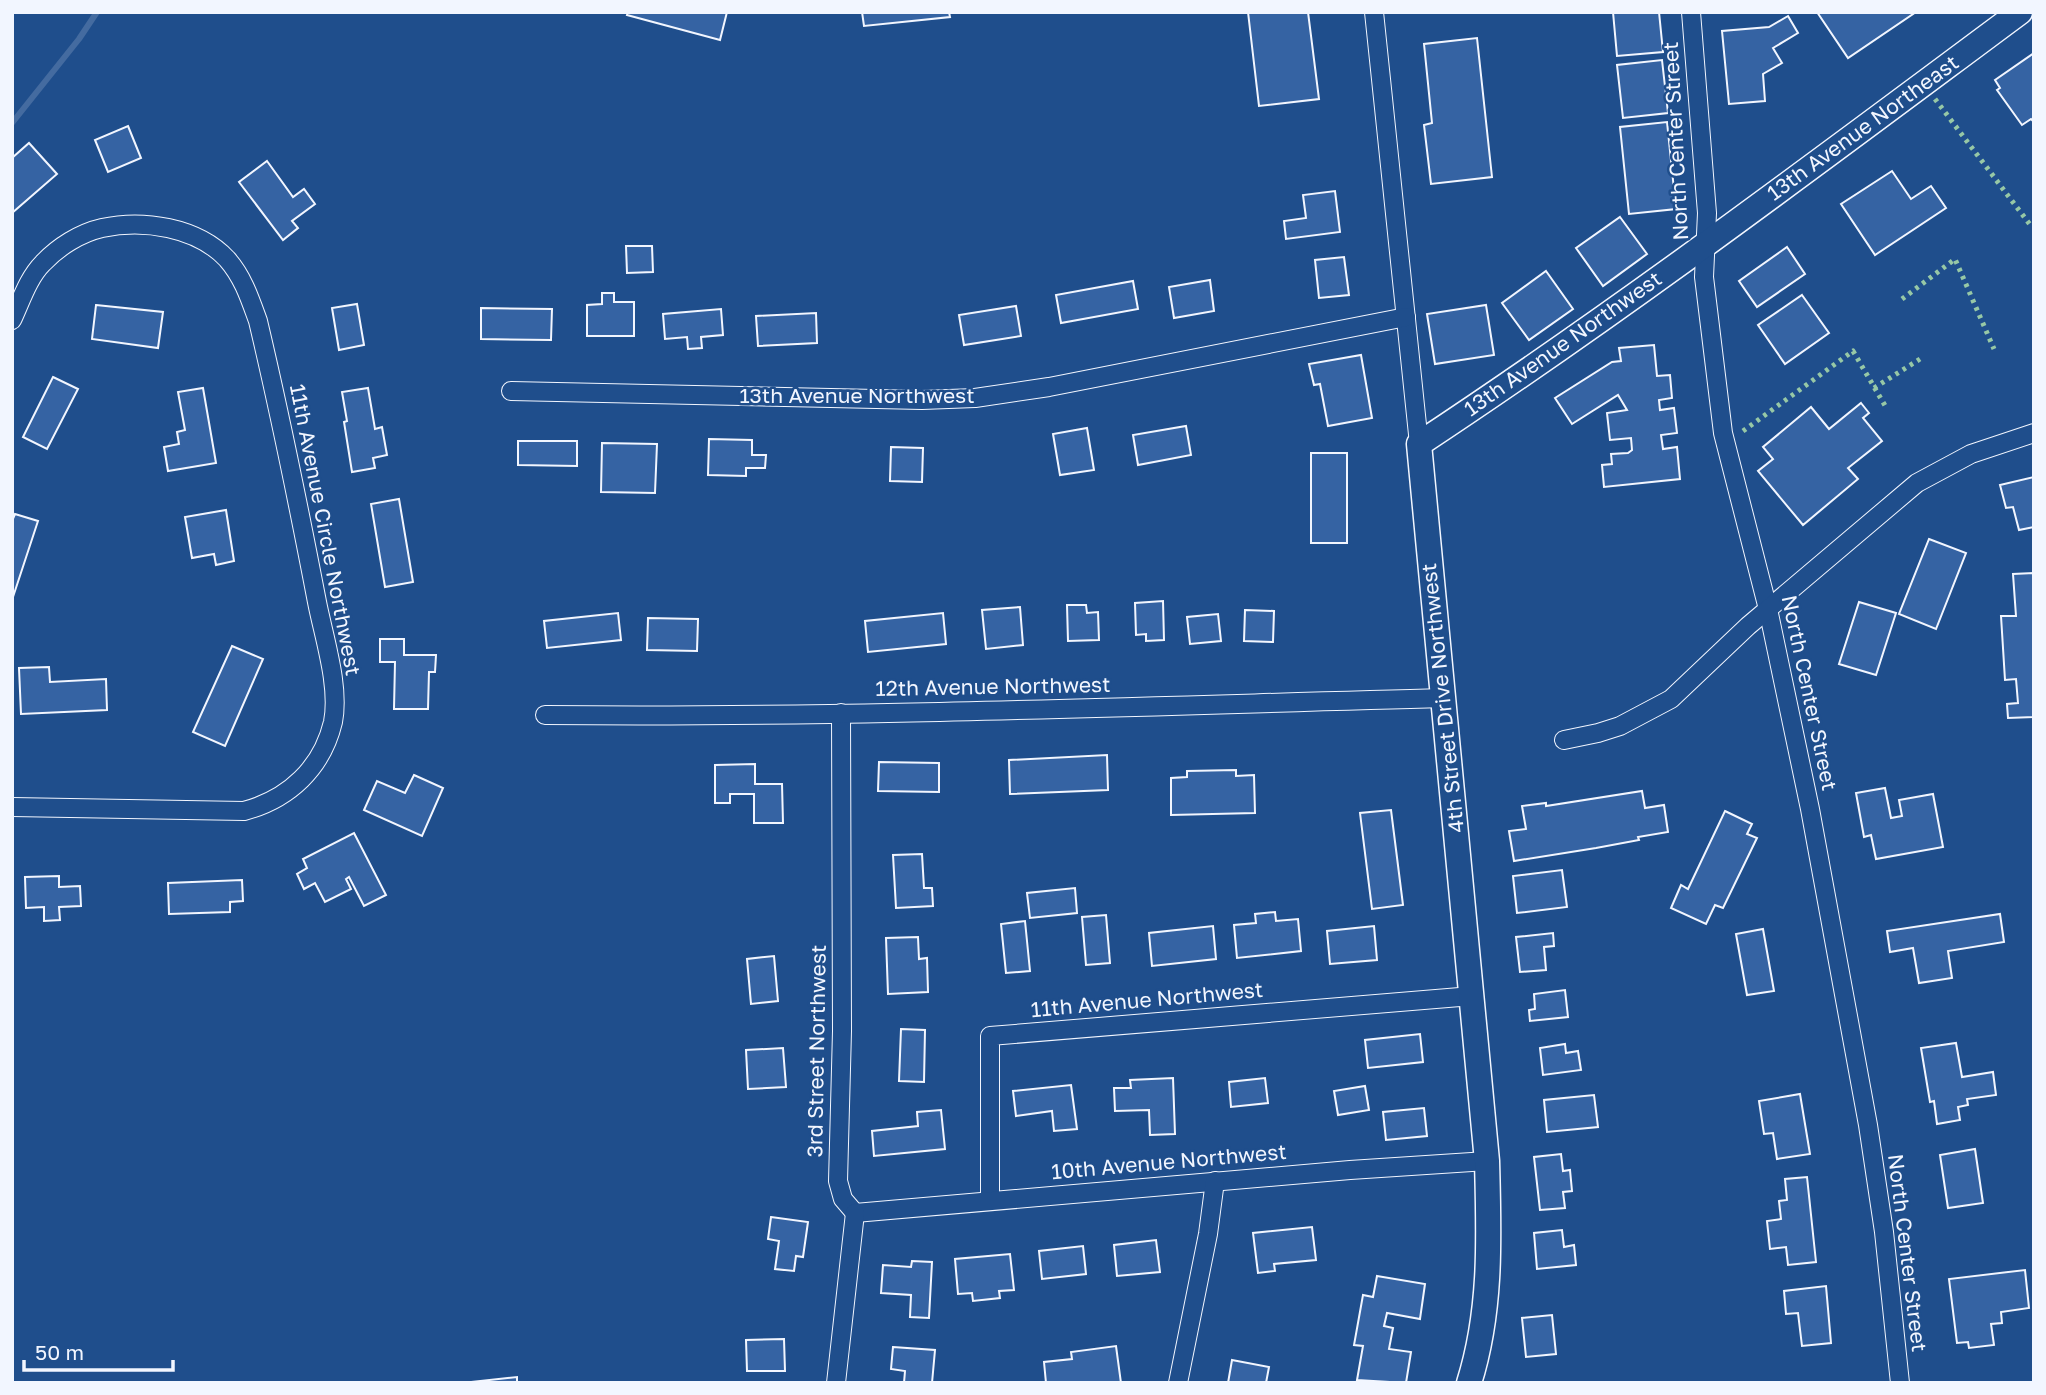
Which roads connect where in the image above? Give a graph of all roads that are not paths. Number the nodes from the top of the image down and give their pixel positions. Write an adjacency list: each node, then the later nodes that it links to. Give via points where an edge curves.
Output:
1 (1374, 12): 5 (street, 4th Street Drive Northwest)
2 (1692, 12): 4 (street, North Center Street)
3 (2020, 12): 4 (main road, 13th Avenue Northeast)
4 (1706, 243): 9 (main road, 13th Avenue Northwest); 10 (street, North Center Street, via 1704,277 1723,433)
5 (1406, 317): 7 (street, 13th Avenue Northwest, via 975,398); 9 (street, 4th Street Drive Northwest)
6 (12, 320): 15 (street, 11th Avenue Circle Northwest, via 41,264 63,246 101,228 129,224 179,231 200,239 227,260 241,278 258,321 335,702 329,736 314,766 290,790 260,806 244,811)
7 (511, 391)
8 (2034, 433): 10 (street, via 1971,454 1916,483)
9 (1419, 444): 11 (main road, 4th Street Drive Northwest)
10 (1769, 609): 14 (street, via 1671,699 1620,726); 24 (street, North Center Street, via 1868,1125)
11 (1443, 698): 12 (street, 12th Avenue Northwest); 16 (main road, 4th Street Drive Northwest)
12 (841, 713): 13 (street, 12th Avenue Northwest); 20 (street, 3rd Street Northwest, via 838,1181 843,1199)
13 (545, 715)
14 (1564, 740)
15 (12, 807)
16 (1472, 996): 17 (main road, 4th Street Drive Northwest); 19 (street, 11th Avenue Northwest, via 990,1036)
17 (1487, 1161): 18 (street, 10th Avenue Northwest); 23 (main road, 4th Street Drive Northwest, via 1490,1262 1482,1337)
18 (1215, 1181): 19 (street, 10th Avenue Northwest); 22 (street)
19 (990, 1200): 20 (street, 10th Avenue Northwest)
20 (855, 1213): 21 (street)
21 (836, 1383)
22 (1178, 1383)
23 (1469, 1383)
24 (1900, 1383)

